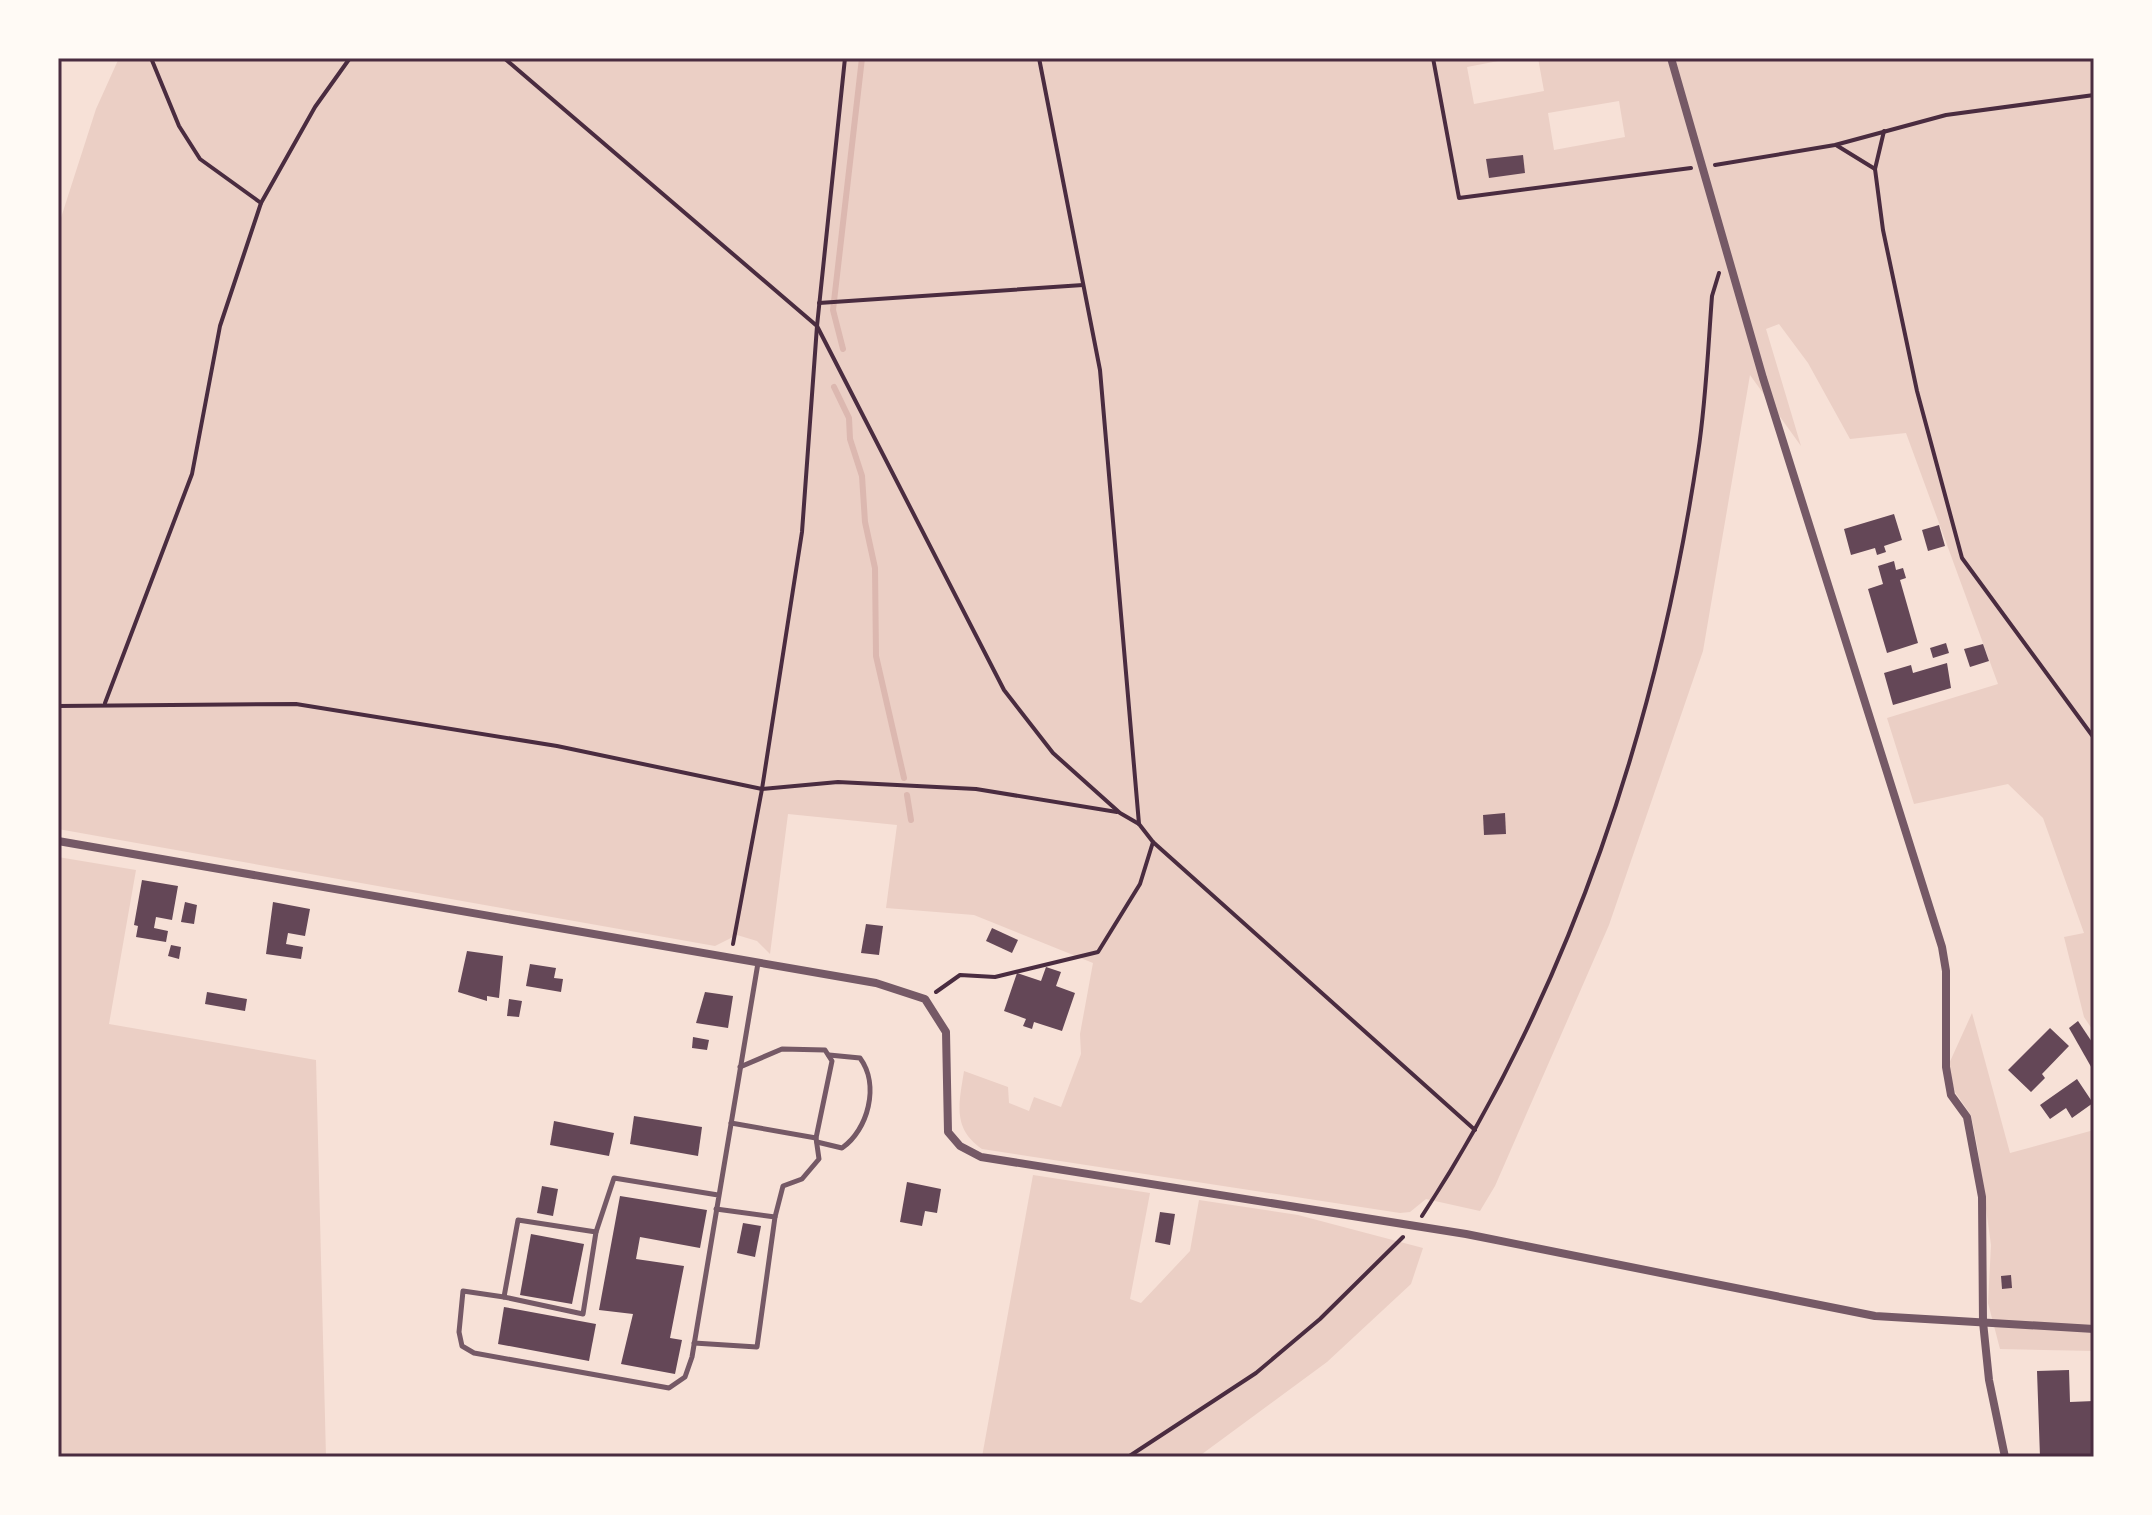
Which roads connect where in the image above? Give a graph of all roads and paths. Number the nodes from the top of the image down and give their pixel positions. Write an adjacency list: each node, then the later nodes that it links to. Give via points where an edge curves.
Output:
1 (151, 58): 13 (path, via 179,126 200,159)
2 (350, 58): 13 (path, via 315,107)
3 (504, 58): 17 (path)
4 (845, 58): 16 (path)
5 (1039, 58): 15 (path)
6 (1433, 58): 11 (path, via 1459,198)
7 (1671, 58): 11 (street)
8 (2094, 95): 9 (path, via 1946,115)
9 (1884, 131): 10 (path); 12 (path)
10 (1835, 145): 11 (path); 12 (path)
11 (1701, 167): 14 (street)
12 (1875, 169): 20 (path, via 1917,391 1962,558)
13 (261, 203): 18 (path, via 220,326 192,474)
14 (1725, 252): 32 (path, via 1712,296 1699,449 1656,665 1579,910 1515,1058); 40 (street, via 1942,947 1946,1067 1951,1095 1967,1117 1982,1197)
15 (1083, 285): 16 (path); 23 (path, via 1100,370)
16 (819, 303): 17 (path)
17 (817, 326): 21 (path, via 802,532); 22 (path, via 1004,690 1053,753)
18 (105, 703): 19 (path); 21 (path, via 296,704 557,746)
19 (58, 706)
20 (2094, 738)
21 (762, 789): 22 (path, via 838,782 976,789); 26 (path)
22 (1120, 813): 23 (path)
23 (1139, 824): 25 (path)
24 (58, 841): 26 (street)
25 (1153, 842): 28 (path, via 1140,884 1098,952 995,977 960,975); 32 (path)
26 (730, 959): 27 (street)
27 (758, 963): 28 (street, via 876,983); 30 (lane)
28 (925, 999): 37 (street, via 946,1032 948,1132 981,1157)
29 (829, 1055): 30 (lane, via 825,1050 782,1049); 33 (lane); 33 (lane, via 860,1058 868,1070 864,1122 842,1148)
30 (740, 1067): 31 (lane)
31 (731, 1123): 33 (lane); 34 (lane)
32 (1475, 1130): 37 (path)
33 (816, 1140): 36 (lane, via 819,1159 802,1179 783,1186)
34 (718, 1195): 35 (lane); 38 (lane, via 614,1178)
35 (716, 1209): 36 (lane); 42 (lane)
36 (775, 1217): 42 (lane, via 757,1347)
37 (1415, 1225): 40 (street, via 1875,1316); 43 (path, via 1320,1319 1256,1373)
38 (596, 1232): 39 (lane, via 518,1220); 39 (lane, via 583,1314)
39 (504, 1297): 42 (lane, via 463,1291 462,1346 474,1353 669,1388 685,1377)
40 (1983, 1322): 41 (street); 44 (street)
41 (2094, 1329)
42 (694, 1343)
43 (1128, 1457)
44 (2005, 1457)

